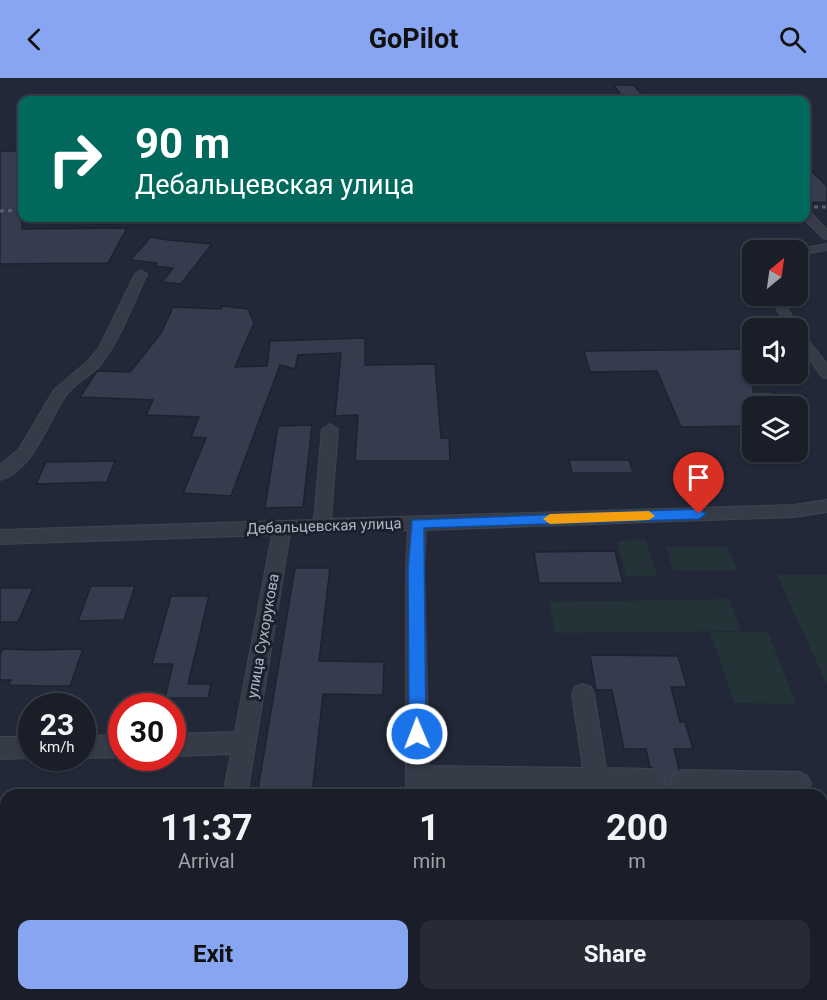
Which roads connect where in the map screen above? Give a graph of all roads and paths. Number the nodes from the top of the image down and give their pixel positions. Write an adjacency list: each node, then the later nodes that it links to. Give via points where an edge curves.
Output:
1 (810, 218): 2 (street)
2 (827, 236)
3 (827, 247): 4 (street)
4 (808, 250)
5 (141, 274): 9 (street, via 105,349 59,393 25,453)
6 (808, 347): 7 (street)
7 (827, 374)
8 (330, 429): 12 (street)
9 (0, 474)
10 (827, 506): 11 (street, Дебальцевская улица, via 794,511)
11 (417, 523): 12 (street, Дебальцевская улица); 24 (street)
12 (322, 526): 13 (street, Дебальцевская улица)
13 (282, 528): 14 (street, Дебальцевская улица); 16 (street, улица Сухорукова)
14 (0, 537)
15 (583, 694): 20 (street)
16 (245, 743): 17 (street); 25 (street, улица Сухорукова)
17 (186, 745)
18 (0, 748): 19 (street)
19 (18, 748)
20 (596, 780): 21 (street); 24 (street)
21 (653, 781)
22 (683, 782): 23 (street)
23 (799, 784)
24 (418, 786)
25 (237, 789)

